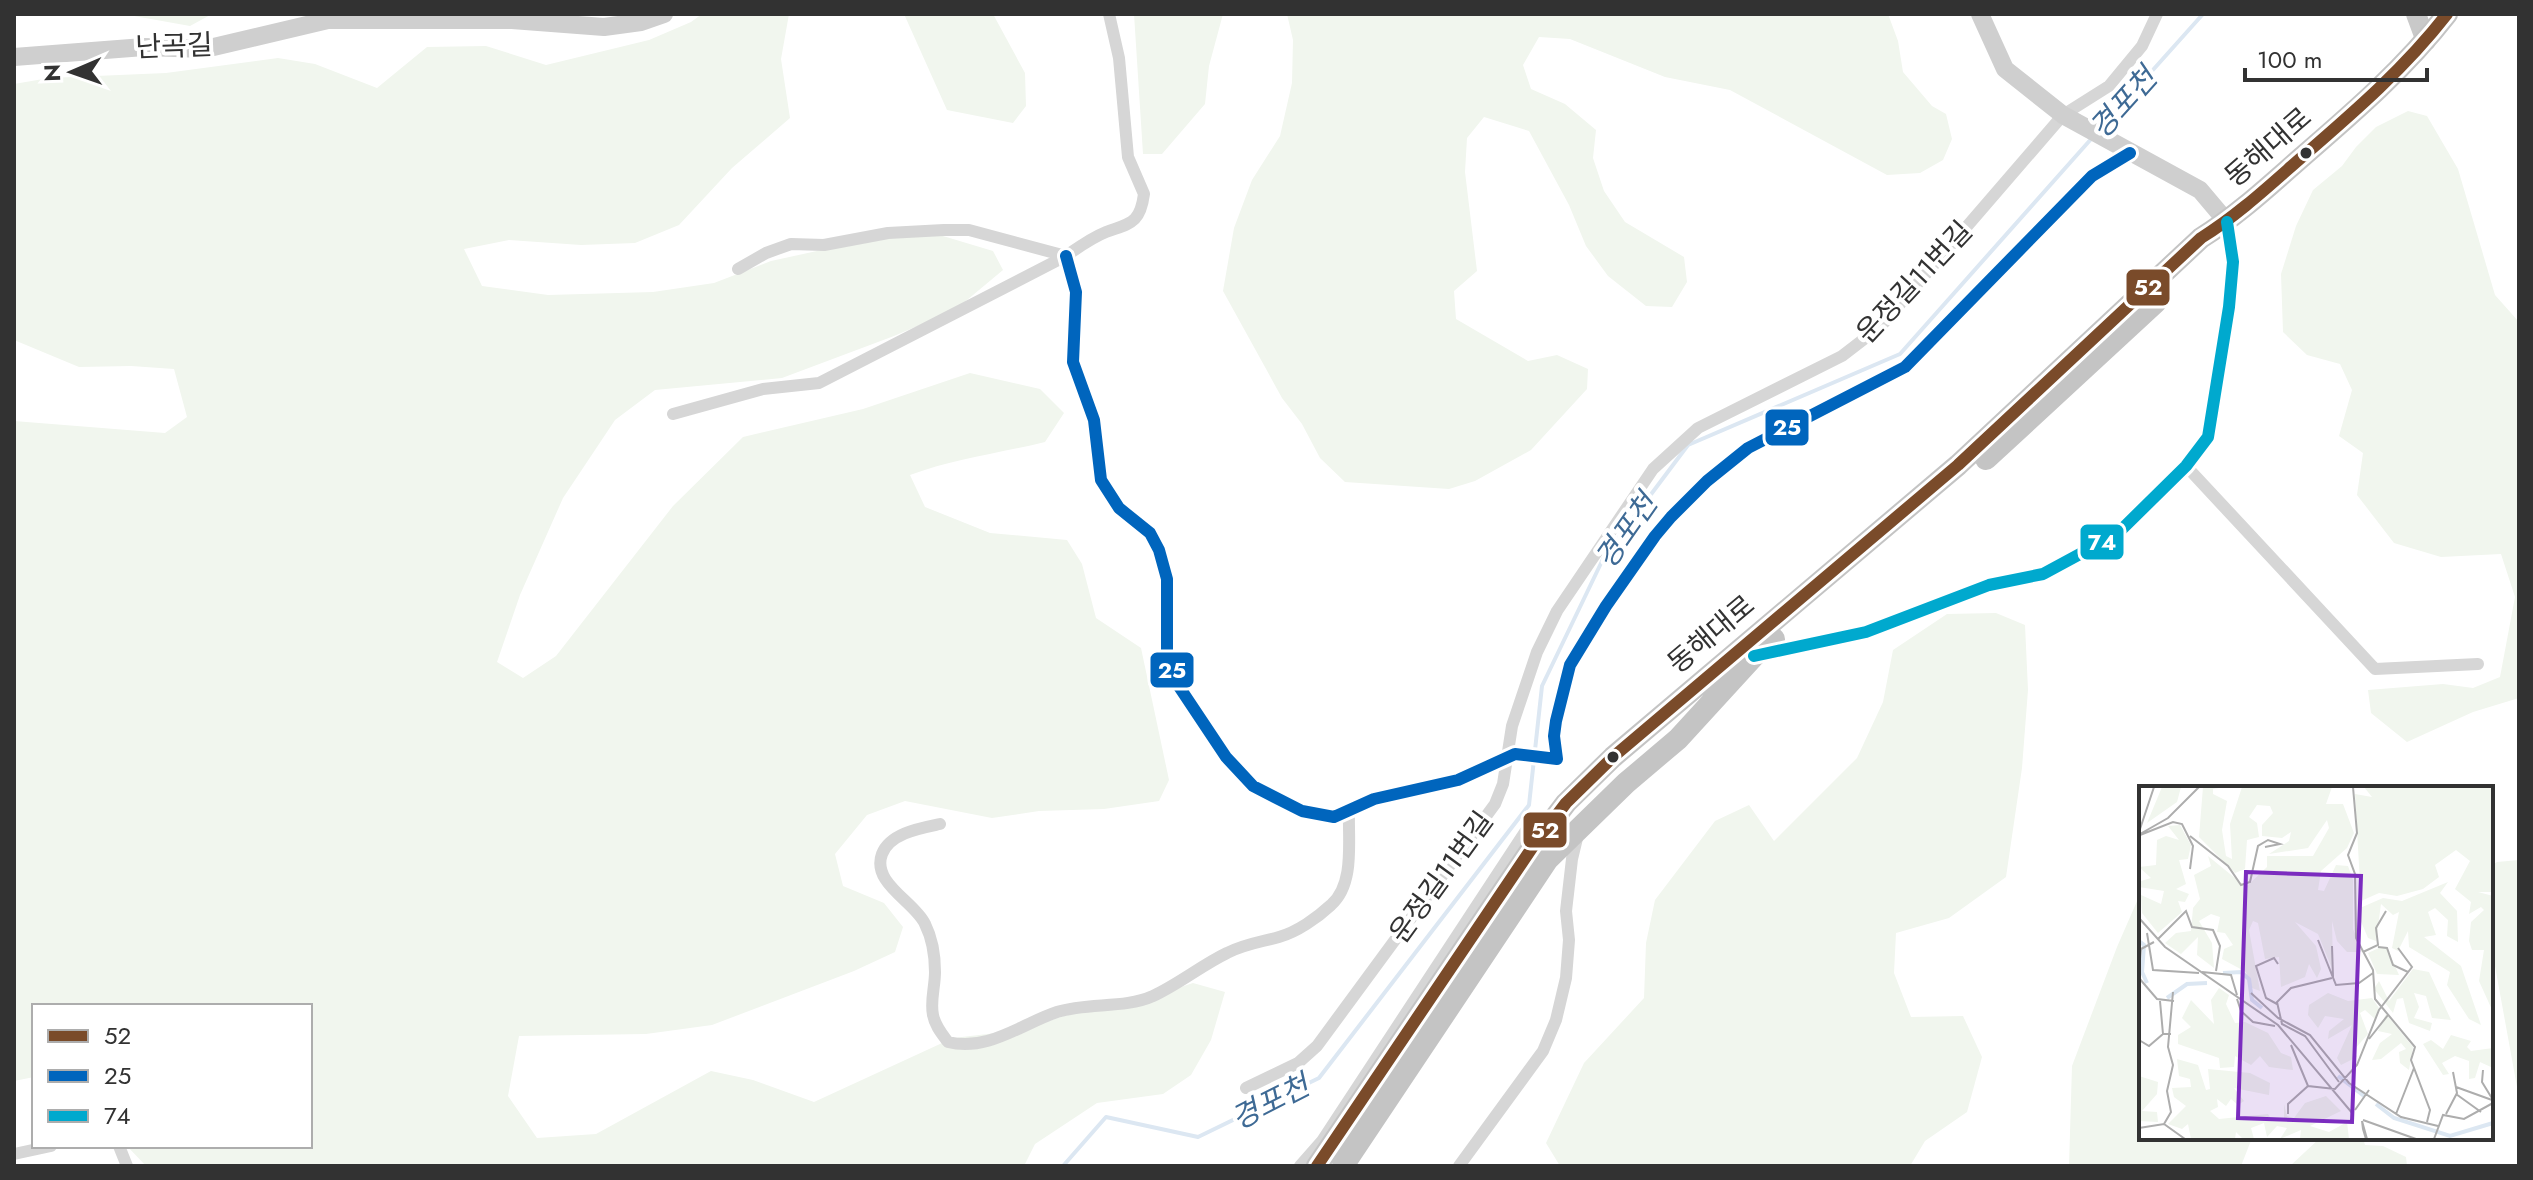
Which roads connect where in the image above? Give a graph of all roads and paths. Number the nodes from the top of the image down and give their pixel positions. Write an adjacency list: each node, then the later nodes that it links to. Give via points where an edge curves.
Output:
1 (664, 14): 8 (street, 난곡길, via 604,27 512,20 328,20 205,49 144,47)
2 (1109, 14): 12 (street, via 1119,58 1128,157 1141,183 1143,206 1130,224 1104,232)
3 (1980, 14): 9 (street, via 2005,69)
4 (2157, 14): 9 (street, 운정길11번길, via 2142,46)
5 (2416, 14): 7 (main road)
6 (2447, 14): 7 (highway, 동해대로)
7 (2426, 41): 11 (highway, 동해대로, via 2361,106)
8 (14, 57)
9 (2071, 120): 10 (street); 18 (street, 운정길11번길, via 1881,326 1842,356 1698,428 1653,469 1557,611 1512,726)
10 (2124, 149): 11 (street, via 2200,190); 18 (street, via 1905,367 1748,448 1707,481 1655,536 1570,665 1556,721 1557,755)
11 (2227, 222): 15 (street, via 2233,262 2208,437); 16 (highway, 동해대로, via 2210,251 2017,432); 21 (highway, 동해대로, via 2201,238 1958,465 1613,757)
12 (1066, 256): 13 (street, via 969,230 944,230 824,245 791,244); 14 (street, via 819,383 763,389); 19 (street, via 1076,292 1073,362 1094,420 1101,480 1119,508 1150,533 1159,550 1167,579 1167,655 1176,682 1226,757 1253,786 1320,816)
13 (738, 269)
14 (673, 414)
15 (2186, 466): 16 (street, via 2117,534 2043,574 1989,585 1866,632); 17 (street, via 2375,669)
16 (1754, 656): 22 (highway, 동해대로, via 1678,739)
17 (2478, 664)
18 (1510, 756): 19 (street, via 1458,780 1363,802); 23 (street, 운정길11번길, via 1495,804 1317,1046 1298,1063)
19 (1349, 812): 20 (street, via 1341,894 1295,931 1246,944 1136,1002 1057,1012 991,1040 962,1045 948,1042 934,1021 935,971 925,923 883,876 881,864 882,853 893,841)
20 (940, 824)
21 (1546, 830): 26 (street, via 1527,829 1322,1141); 27 (highway, 동해대로)
22 (1578, 831): 28 (highway, 동해대로, via 1548,859); 29 (street, via 1566,911 1566,978 1556,1020 1543,1051)
23 (1246, 1088)
24 (42, 1148): 25 (street)
25 (14, 1154)
26 (1300, 1166)
27 (1317, 1166)
28 (1343, 1166)
29 (1459, 1166)

